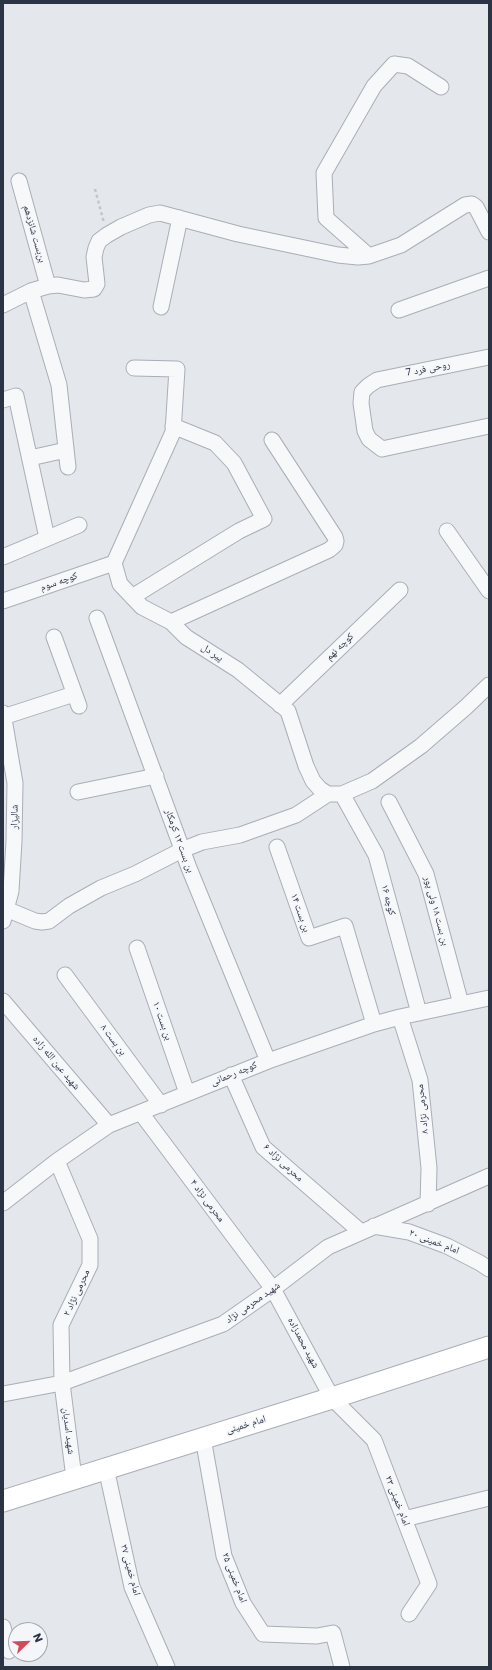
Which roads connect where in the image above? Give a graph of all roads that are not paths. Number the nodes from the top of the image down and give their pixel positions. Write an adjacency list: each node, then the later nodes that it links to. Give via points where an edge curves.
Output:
1 (441, 87): 5 (street, via 408,66 394,64 374,86 324,173 326,218)
2 (19, 181): 7 (street, بن‌بست شانزدهم)
3 (180, 218): 5 (street, via 238,234 338,255); 7 (street, via 160,213 149,215 99,241 94,257 97,284 94,289); 10 (street)
4 (489, 232): 5 (street, via 476,207 472,204 465,205 401,245)
5 (370, 256)
6 (489, 278): 11 (street)
7 (48, 286): 8 (street)
8 (31, 291): 9 (street); 18 (street, via 59,385)
9 (3, 305)
10 (161, 307)
11 (400, 310)
12 (489, 357): 16 (street, روحی فرد 7, via 377,380 362,392 361,403 362,419 369,439 382,449)
13 (134, 368): 15 (street, via 177,369)
14 (3, 400): 19 (street, via 16,396)
15 (173, 426): 25 (street, via 173,432); 28 (street, via 216,443 234,464 264,519 239,531)
16 (489, 426)
17 (272, 440): 31 (street, via 335,537 335,545)
18 (66, 450): 19 (street); 20 (street)
19 (30, 458): 23 (street)
20 (68, 467)
21 (79, 525): 23 (street)
22 (447, 532): 27 (street)
23 (47, 538): 24 (street)
24 (3, 557)
25 (114, 562): 28 (street, پیر دل, via 120,584); 29 (street, کوچه سوم)
26 (400, 590): 34 (street, کوچه نهم)
27 (489, 591)
28 (132, 596): 31 (street, پیر دل, via 142,607)
29 (3, 601)
30 (97, 618): 36 (street, بن بست ۱۲ کرمکار)
31 (170, 622): 34 (street, پیر دل, via 186,637 238,670)
32 (54, 637): 35 (street, via 76,700)
33 (489, 685): 39 (street, via 421,746 372,781)
34 (280, 705): 39 (street, پیر دل, via 288,711 312,781)
35 (3, 716): 37 (street, شالیزار)
36 (156, 776): 38 (street); 42 (street, بن بست ۱۲ کرمکار)
37 (9, 784): 43 (street, شالیزار, via 14,848 11,891)
38 (78, 792)
39 (335, 794): 42 (street, via 296,815 240,835 202,842); 49 (street, کوچه ۱۶, via 376,855)
40 (389, 802): 48 (street, بن بست ۱۸ ولی پور, via 426,874)
41 (277, 847): 51 (street, بن بست ۱۴, via 309,938 345,926)
42 (182, 850): 43 (street, via 101,888 49,921); 52 (street, بن بست ۱۲ کرمکار)
43 (5, 915)
44 (137, 948): 54 (street, بن بست ۱۰)
45 (65, 975): 55 (street, بن بست ۸)
46 (489, 998): 48 (street, کوچه رحمانی)
47 (3, 1001): 57 (street, شهید عین الله زاده)
48 (461, 1004): 49 (street, کوچه رحمانی)
49 (419, 1013): 50 (street, کوچه رحمانی)
50 (400, 1017): 51 (street, کوچه رحمانی); 61 (street, محرمی نژاد ۸, via 420,1080 429,1168)
51 (374, 1024): 52 (street, کوچه رحمانی)
52 (268, 1061): 53 (street, کوچه رحمانی)
53 (231, 1075): 54 (street, کوچه رحمانی); 62 (street, محرمی نژاد ۶, via 263,1147)
54 (187, 1093): 55 (street, کوچه رحمانی)
55 (162, 1105): 56 (street, کوچه رحمانی)
56 (141, 1113): 57 (street, کوچه رحمانی); 64 (street, محرمی نژاد ۴)
57 (109, 1125): 58 (street, کوچه رحمانی)
58 (57, 1162): 60 (street, کوچه رحمانی); 66 (street, محرمی نژاد ۲, via 90,1239 90,1265 61,1325)
59 (489, 1176): 61 (street, شهید محرمی نژاد)
60 (3, 1203)
61 (428, 1204): 62 (street, شهید محرمی نژاد)
62 (368, 1229): 63 (street, امام خمینی ۲۰, via 415,1234 447,1246); 64 (street, شهید محرمی نژاد, via 328,1247)
63 (489, 1269)
64 (274, 1289): 66 (street, شهید محرمی نژاد, via 223,1324); 68 (street, شهید محمدزاده)
65 (489, 1347): 68 (street, امام خمینی)
66 (62, 1383): 67 (street, شهید محرمی نژاد); 71 (street, شهید اسدیان)
67 (3, 1394)
68 (332, 1398): 69 (street, امام خمینی); 74 (street, امام خمینی ۲۳, via 374,1440)
69 (203, 1438): 70 (street, امام خمینی); 79 (street, امام خمینی ۲۵, via 224,1556 243,1604 263,1634 318,1636 333,1633)
70 (106, 1468): 71 (street, امام خمینی); 78 (street, امام خمینی ۲۷, via 132,1586)
71 (74, 1478): 73 (street, امام خمینی)
72 (489, 1498): 74 (street)
73 (3, 1501)
74 (404, 1519): 75 (street, امام خمینی ۲۳, via 429,1584)
75 (409, 1614)
76 (3, 1627): 77 (street)
77 (8, 1647)
78 (167, 1667)
79 (342, 1667)

